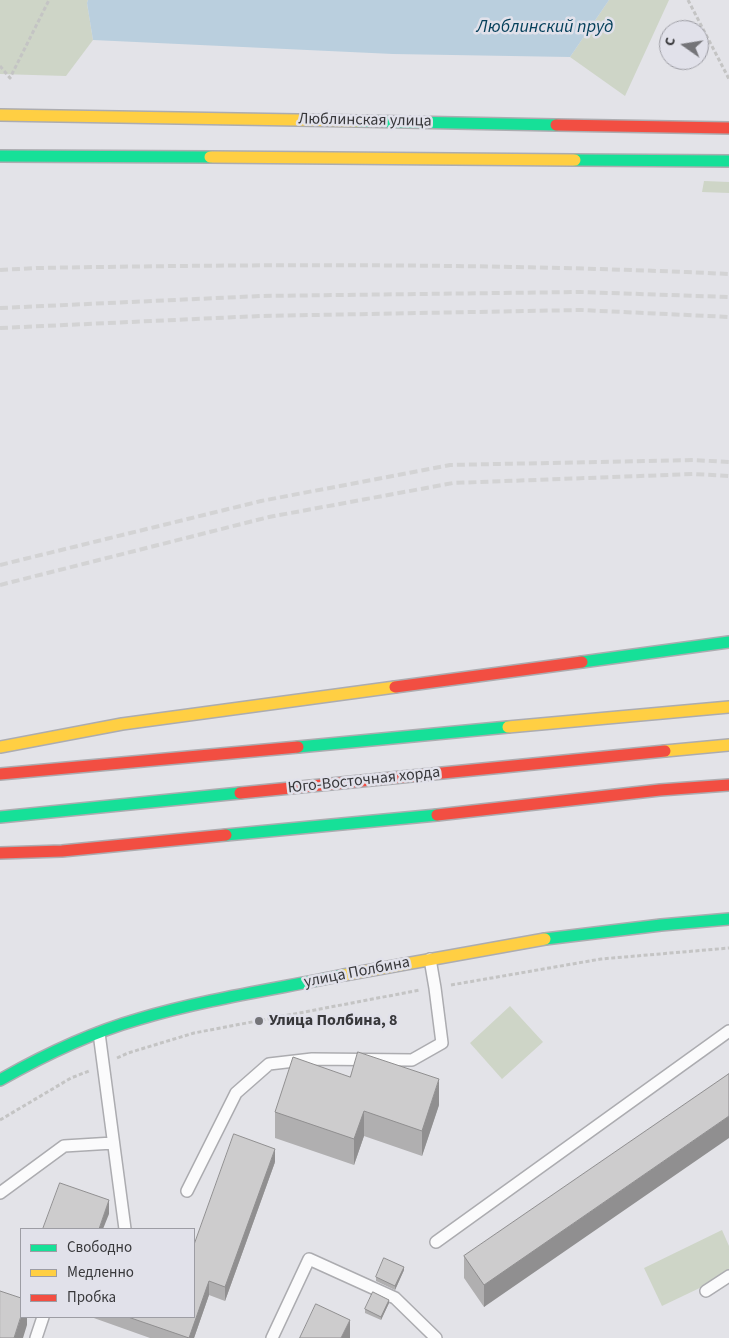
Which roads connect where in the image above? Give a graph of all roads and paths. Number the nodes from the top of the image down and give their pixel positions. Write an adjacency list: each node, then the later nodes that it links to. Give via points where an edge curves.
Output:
1 (49, 0): 3 (path, via 10,78)
2 (688, 0): 4 (path)
3 (0, 66)
4 (729, 79)
5 (0, 115): 6 (main road, Люблинская улица)
6 (729, 128)
7 (0, 156): 8 (main road)
8 (729, 161)
9 (729, 642): 12 (main road, via 122,724)
10 (729, 707): 13 (main road)
11 (729, 744): 15 (main road, Юго-Восточная хорда)
12 (0, 747)
13 (0, 774)
14 (729, 785): 16 (main road, via 62,851)
15 (0, 817)
16 (0, 853)
17 (729, 919): 19 (main road, улица Полбина, via 572,936)
18 (729, 948): 20 (path, via 601,959)
19 (430, 959): 20 (lane); 21 (main road, улица Полбина, via 154,1013)
20 (436, 988): 23 (path, via 194,1033 128,1053); 27 (lane, via 442,1043 412,1060 312,1059 269,1064 236,1093)
21 (99, 1031): 23 (lane); 24 (main road, улица Полбина, via 35,1059)
22 (729, 1031): 30 (lane)
23 (103, 1066): 25 (path, via 71,1078); 26 (lane)
24 (0, 1080)
25 (0, 1120)
26 (113, 1143): 28 (lane, via 64,1146); 29 (lane)
27 (187, 1191)
28 (0, 1193)
29 (124, 1228)
30 (436, 1242)
31 (729, 1276): 32 (lane)
32 (706, 1290)
33 (42, 1318): 34 (lane)
34 (36, 1338)
35 (272, 1338): 36 (lane, via 309,1259 395,1298)
36 (436, 1338)

